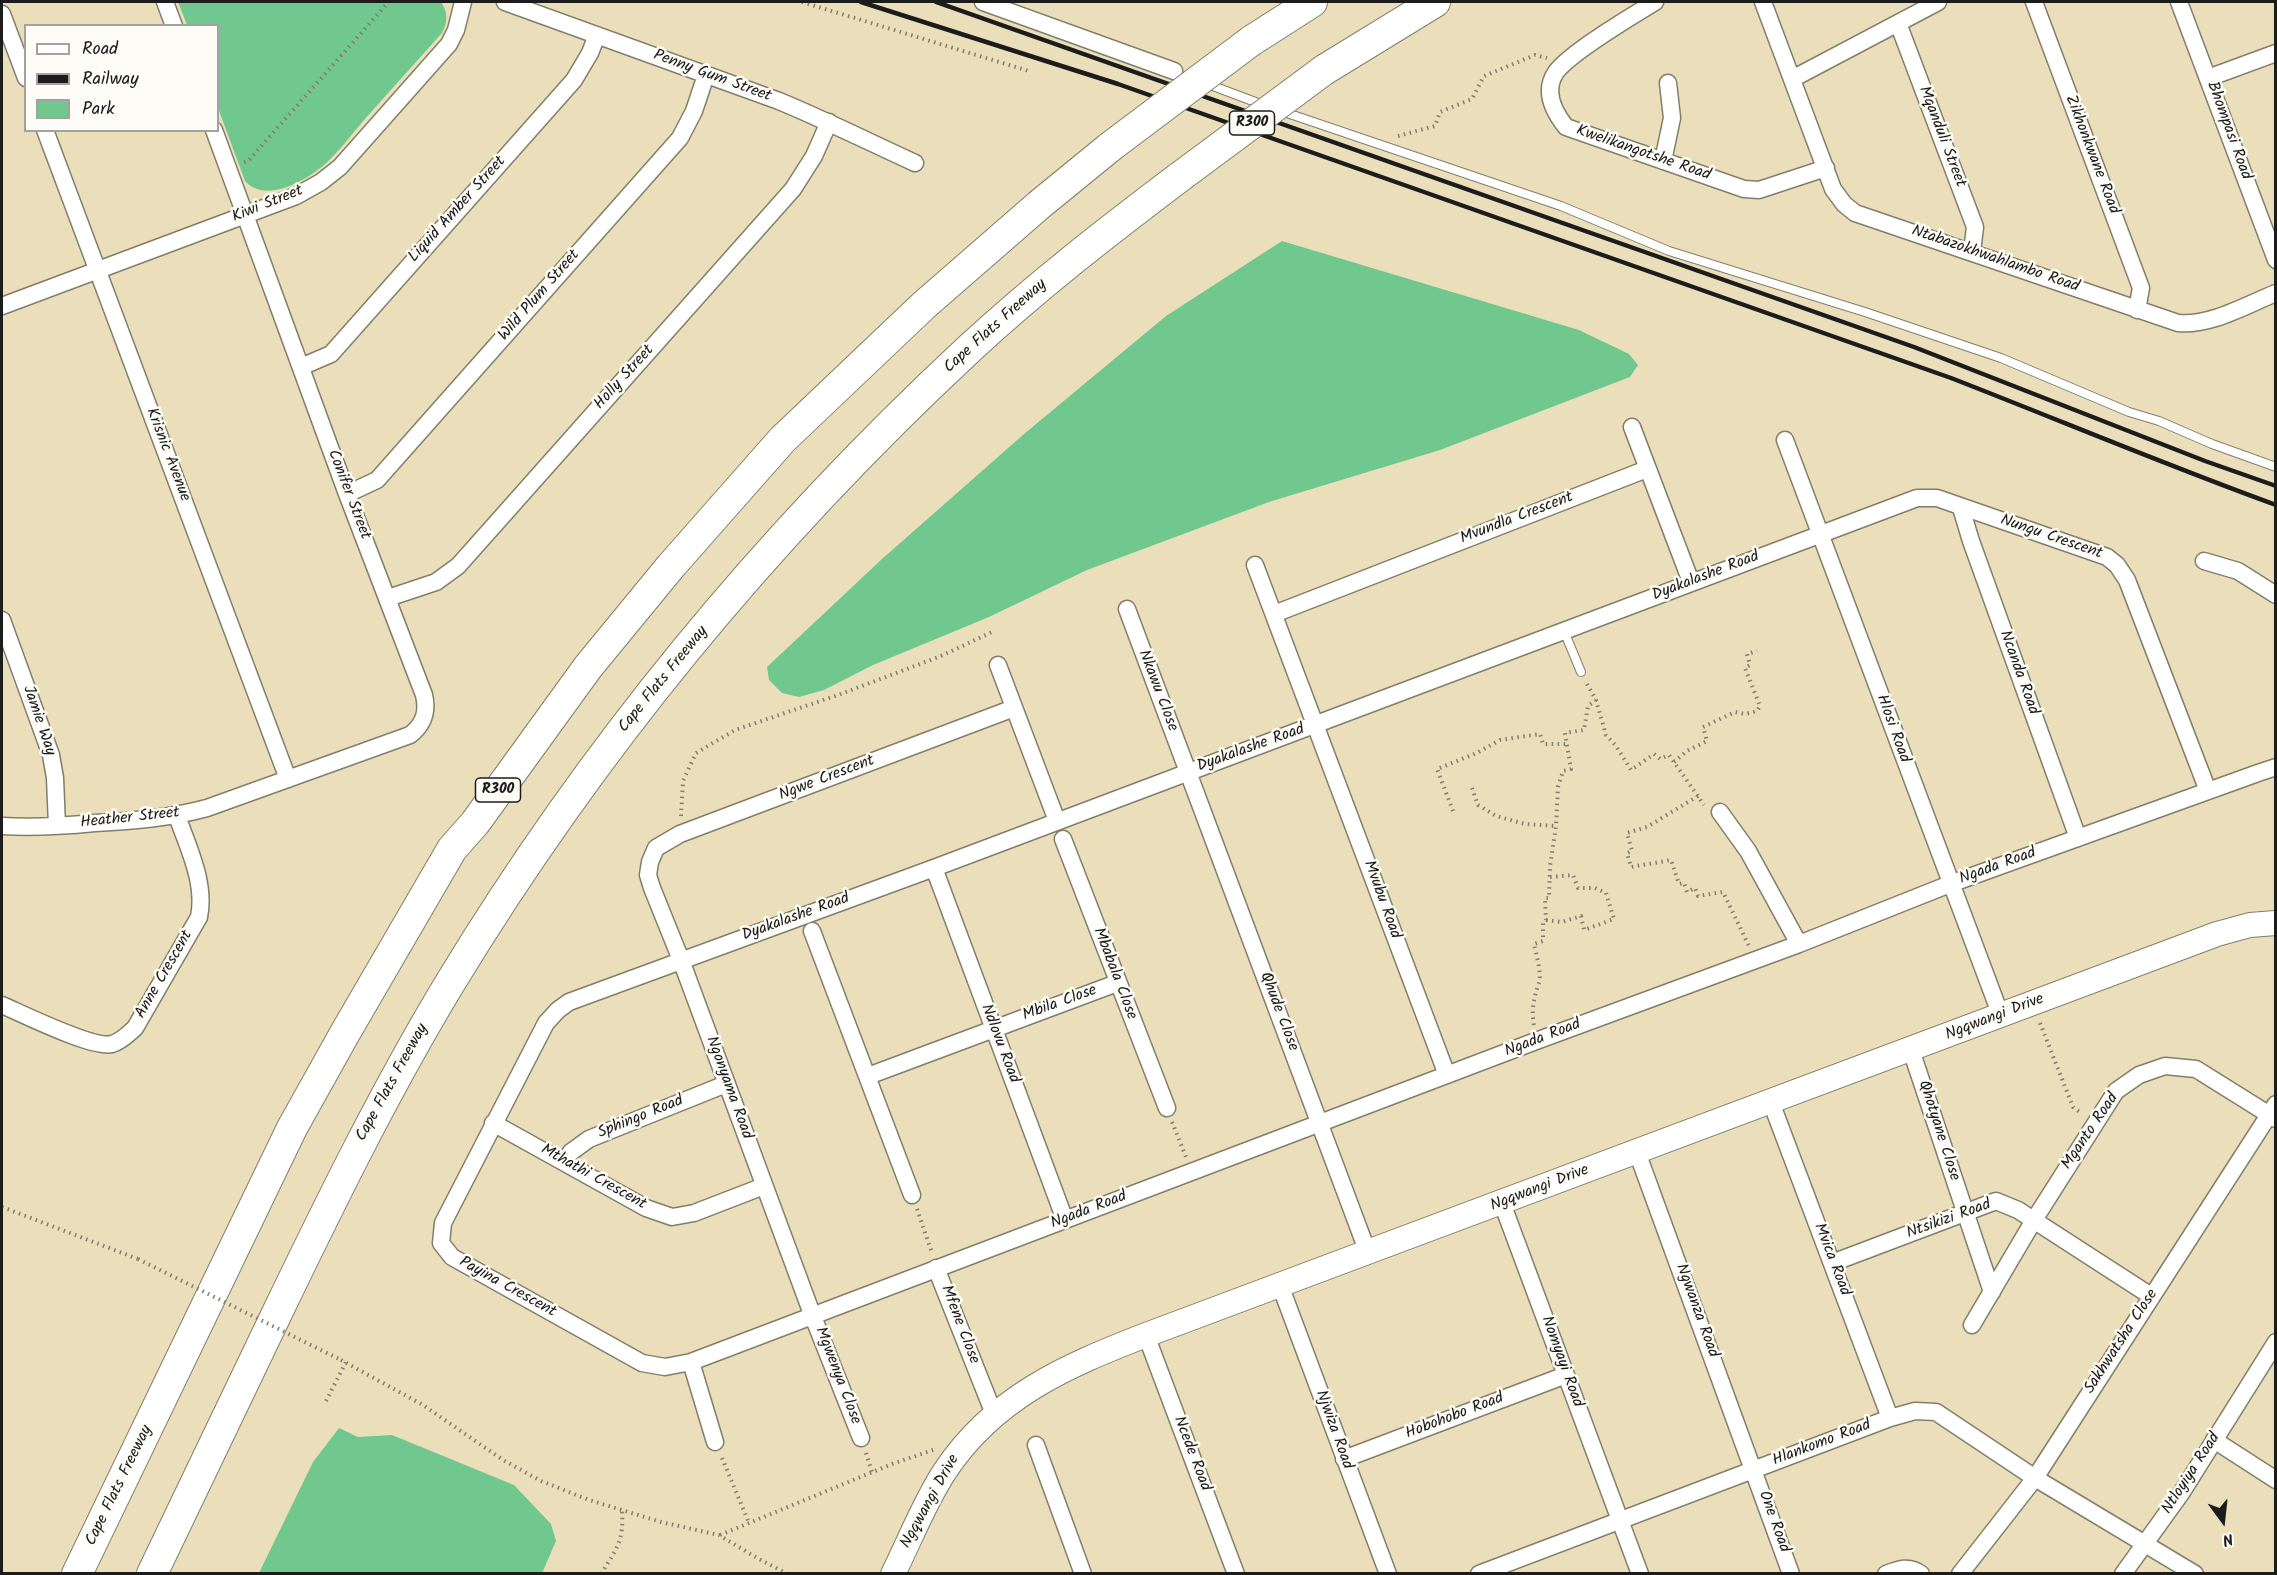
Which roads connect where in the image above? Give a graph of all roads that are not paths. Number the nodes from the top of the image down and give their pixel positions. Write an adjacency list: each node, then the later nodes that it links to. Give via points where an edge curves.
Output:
1 (165, 2): 14 (street)
2 (464, 2): 29 (street, Kiwi Street, via 449,44 340,167 296,196)
3 (505, 2): 15 (street, Penny Gum Street)
4 (983, 2): 17 (street)
5 (1312, 2): 120 (highway, Cape Flats Freeway / R300, bridge, via 1251,41 1110,147 923,306 783,440 588,667 452,849 345,1033 292,1128)
6 (1435, 2): 121 (highway, Cape Flats Freeway / R300, bridge, via 1324,70 1181,176 1078,254 969,349 844,473 739,588 645,700 514,884 390,1086 343,1175)
7 (1655, 2): 26 (street, Kwelikangotshe Road, via 1566,63 1556,72 1551,89 1554,110 1566,128)
8 (1763, 2): 21 (street, Ntabazokhwahlambo Road)
9 (1938, 2): 13 (street)
10 (2034, 2): 35 (street, Zikhonkwane Road, via 2141,288)
11 (2179, 2): 20 (street, Bhompasi Road)
12 (2, 14): 18 (street)
13 (1898, 23): 21 (street); 30 (street, Mqanduli Street, via 1975,227)
14 (173, 24)
15 (597, 35): 19 (street, Penny Gum Street); 36 (street, Liquid Amber Street, via 574,80 331,354)
16 (2276, 53): 20 (street)
17 (1174, 71): 39 (lane, via 1391,150 1561,206 1669,251 2001,358 2129,412)
18 (24, 73)
19 (706, 75): 23 (street, Penny Gum Street); 41 (street, Wild Plum Street, via 680,138 378,480)
20 (2208, 78): 31 (street, Bhompasi Road)
21 (1792, 79): 28 (street, Ntabazokhwahlambo Road)
22 (1668, 83): 26 (street, via 1672,118)
23 (829, 122): 27 (street, Penny Gum Street); 48 (street, Holly Street, via 793,189 458,566 436,582)
24 (46, 132): 32 (street, Krisnic Avenue)
25 (215, 132): 29 (street, Conifer Street)
26 (1663, 161): 28 (street, Kwelikangotshe Road, via 1734,186 1759,190)
27 (915, 163)
28 (1826, 168): 30 (street, Ntabazokhwahlambo Road, via 1837,196 1855,213)
29 (245, 215): 32 (street, Kiwi Street); 36 (street, Conifer Street)
30 (1972, 252): 35 (street, Ntabazokhwahlambo Road)
31 (2276, 260)
32 (97, 269): 34 (street, Kiwi Street); 59 (street, Krisnic Avenue)
33 (2276, 293): 35 (street, Ntabazokhwahlambo Road, via 2189,324)
34 (2, 306)
35 (2137, 310)
36 (301, 366): 41 (street, Conifer Street)
37 (1632, 427): 40 (street)
38 (1785, 440): 43 (street, Hlosi Road)
39 (2276, 467)
40 (1647, 469): 46 (street); 50 (street, Mvundla Crescent)
41 (348, 494): 48 (street, Conifer Street)
42 (1961, 508): 43 (street, Nungu Crescent, via 1937,498 1917,498); 60 (street, Nungu Crescent, via 2107,557 2117,565 2127,580); 66 (street, Ncanda Road)
43 (1820, 534): 46 (street, Dyakalashe Road); 70 (street, Hlosi Road)
44 (2204, 561): 47 (street, via 2238,571)
45 (1255, 565): 50 (street)
46 (1691, 582): 52 (street, Dyakalashe Road)
47 (2276, 595)
48 (388, 598): 59 (street, Conifer Street, via 424,695 422,723 410,735)
49 (1127, 609): 58 (street, Nkawu Close)
50 (1274, 614): 56 (street)
51 (2, 621): 65 (street, Jamie Way, via 51,755)
52 (1564, 631): 54 (lane); 56 (street, Dyakalashe Road)
53 (998, 665): 55 (street)
54 (1581, 672)
55 (1014, 708): 63 (street); 68 (street, Ngwe Crescent, via 680,834 656,848)
56 (1316, 725): 58 (street, Dyakalashe Road); 80 (street, Mvubu Road)
57 (2276, 767): 60 (street, Ngada Road)
58 (1188, 772): 63 (street, Dyakalashe Road); 87 (street, Qhude Close)
59 (288, 778): 62 (street, Heather Street)
60 (2208, 791): 66 (street, Ngada Road)
61 (1720, 812): 73 (street, via 1748,851)
62 (177, 816): 65 (street, Heather Street); 76 (street, Anne Crescent, via 194,866 201,904 199,916 135,1028 110,1045 92,1043)
63 (1057, 821): 69 (street, Dyakalashe Road)
64 (2, 826): 65 (street, Heather Street)
65 (57, 826)
66 (2078, 838): 70 (street, Ngada Road)
67 (1063, 839): 75 (street, Mbabala Close)
68 (650, 862): 74 (street, Ngonyama Road, via 651,888)
69 (934, 868): 74 (street, Dyakalashe Road); 78 (street, Ndlovu Road)
70 (1950, 884): 73 (street, Ngada Road); 77 (street, Hlosi Road)
71 (2276, 923): 77 (street, Ngqwangi Drive, via 2217,934)
72 (812, 931): 81 (street)
73 (1799, 944): 80 (street, Ngada Road)
74 (681, 960): 82 (street, Ngonyama Road); 86 (street, Payina Crescent, via 569,1002 558,1010 546,1023)
75 (1117, 983): 78 (street, Mbila Close); 84 (street, Mbabala Close)
76 (2, 1005)
77 (2001, 1016): 79 (street, Ngqwangi Drive)
78 (993, 1029): 81 (street, Mbila Close); 94 (street, Ndlovu Road)
79 (1911, 1050): 83 (street, Ngqwangi Drive); 93 (street, Qhotyane Close)
80 (1447, 1075): 87 (street, Ngada Road)
81 (868, 1076): 91 (street)
82 (726, 1084): 89 (street, Sphingo Road, via 589,1139); 90 (street, Ngonyama Road)
83 (1771, 1102): 88 (street, Ngqwangi Drive); 97 (street, Mvica Road)
84 (1167, 1108)
85 (2273, 1113): 95 (street, Mganto Road, via 2196,1069 2165,1066 2139,1075 2116,1091); 101 (street, Sakhwatsha Close)
86 (493, 1123): 89 (street, Mthathi Crescent); 106 (street, Payina Crescent, via 443,1223 441,1243 447,1252 642,1363 665,1367)
87 (1320, 1124): 94 (street, Ngada Road); 96 (street, Qhude Close)
88 (1637, 1152): 92 (street, Ngqwangi Drive); 115 (street, Ngwanza Road)
89 (564, 1162): 90 (street, Mthathi Crescent, via 646,1208 672,1217 694,1213)
90 (764, 1186): 102 (street, Ngonyama Road)
91 (912, 1195)
92 (1502, 1203): 96 (street, Ngqwangi Drive); 107 (street, Nomyayi Road)
93 (1965, 1212): 95 (street, Ntsikizi Road, via 1996,1201); 97 (street, Ntsikizi Road); 100 (street, Qhotyane Close)
94 (1065, 1220): 98 (street, Ngada Road)
95 (2034, 1220): 100 (street, Mganto Road); 101 (street, Ntsikizi Road)
96 (1368, 1253): 99 (street, Ngqwangi Drive)
97 (1832, 1263): 109 (street, Mvica Road)
98 (936, 1268): 102 (street, Ngada Road); 108 (street, Mfene Close)
99 (1280, 1285): 104 (street, Ngqwangi Drive); 114 (street, Njwiza Road)
100 (1992, 1292): 103 (street, Mganto Road)
101 (2151, 1296): 116 (street, Sakhwatsha Close)
102 (812, 1314): 106 (street, Payina Crescent); 110 (street, Mgwenya Close)
103 (1972, 1325)
104 (1146, 1335): 108 (street, Ngqwangi Drive, via 1062,1369); 124 (street, Ncede Road)
105 (2276, 1342): 111 (street, Ntloyiya Road)
106 (690, 1362): 112 (street)
107 (1566, 1375): 114 (street, Hobohobo Road); 118 (street, Nomyayi Road)
108 (994, 1414): 122 (street, Ngqwangi Drive, via 944,1473)
109 (1890, 1418): 115 (street, Hlankomo Road); 116 (street, Hlankomo Road, via 1936,1412)
110 (861, 1438)
111 (2214, 1440): 117 (street); 119 (street, Ntloyiya Road)
112 (716, 1442)
113 (1036, 1445): 123 (street)
114 (1344, 1459): 125 (street, Njwiza Road)
115 (1754, 1470): 118 (street, Hlankomo Road); 128 (street, One Road)
116 (2035, 1478): 119 (street, Hlankomo Road); 131 (street, Sakhwatsha Close)
117 (2276, 1480)
118 (1620, 1520): 126 (street, Hlankomo Road); 127 (street, Nomyayi Road)
119 (2145, 1543): 132 (street, Ntloyiya Road); 133 (street, Hlankomo Road)
120 (77, 1574)
121 (152, 1574)
122 (893, 1574)
123 (1083, 1574)
124 (1236, 1574)
125 (1388, 1574)
126 (1479, 1574)
127 (1640, 1574)
128 (1791, 1574)
129 (1886, 1574): 130 (street, via 1902,1568)
130 (1921, 1574)
131 (1960, 1574)
132 (2123, 1574)
133 (2195, 1574)

